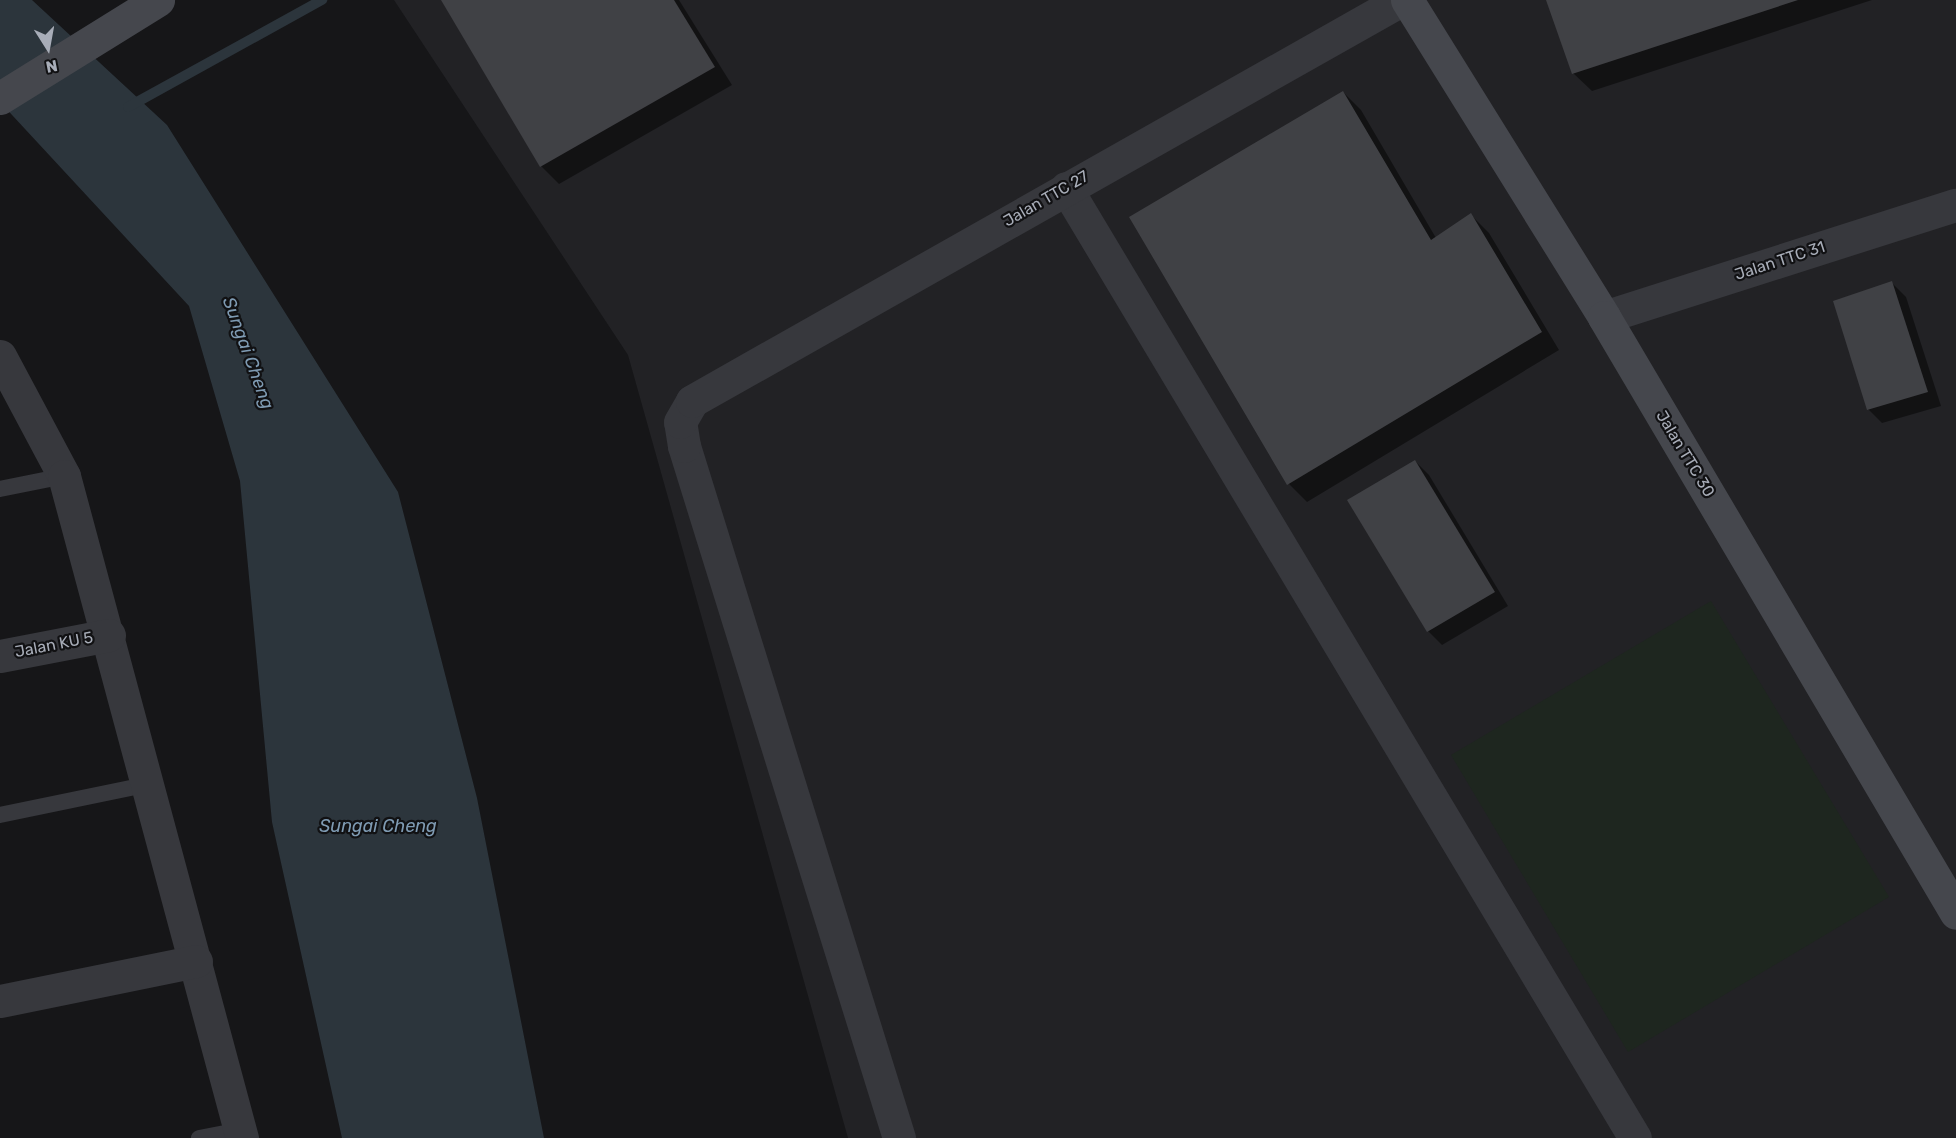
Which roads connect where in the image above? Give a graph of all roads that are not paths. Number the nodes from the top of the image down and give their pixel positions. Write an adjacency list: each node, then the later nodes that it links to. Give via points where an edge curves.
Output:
1 (158, 0): 4 (street)
2 (1401, 0): 5 (street, Jalan TTC 27)
3 (1407, 0): 7 (street, Jalan TTC 30)
4 (0, 98)
5 (1066, 188): 20 (street, Jalan TTC 27, via 692,401 680,422 684,446); 21 (street)
6 (1956, 205): 7 (street, Jalan TTC 31)
7 (1604, 317): 15 (street, Jalan TTC 30)
8 (0, 356): 9 (street)
9 (64, 476): 10 (lane); 11 (street)
10 (0, 489)
11 (109, 635): 12 (street, Jalan KU 5); 13 (street)
12 (0, 656)
13 (150, 784): 14 (lane); 16 (street)
14 (0, 815)
15 (1956, 913)
16 (196, 962): 17 (street); 18 (street)
17 (0, 1001)
18 (241, 1134): 19 (lane)
19 (199, 1138)
20 (899, 1138)
21 (1635, 1138)

